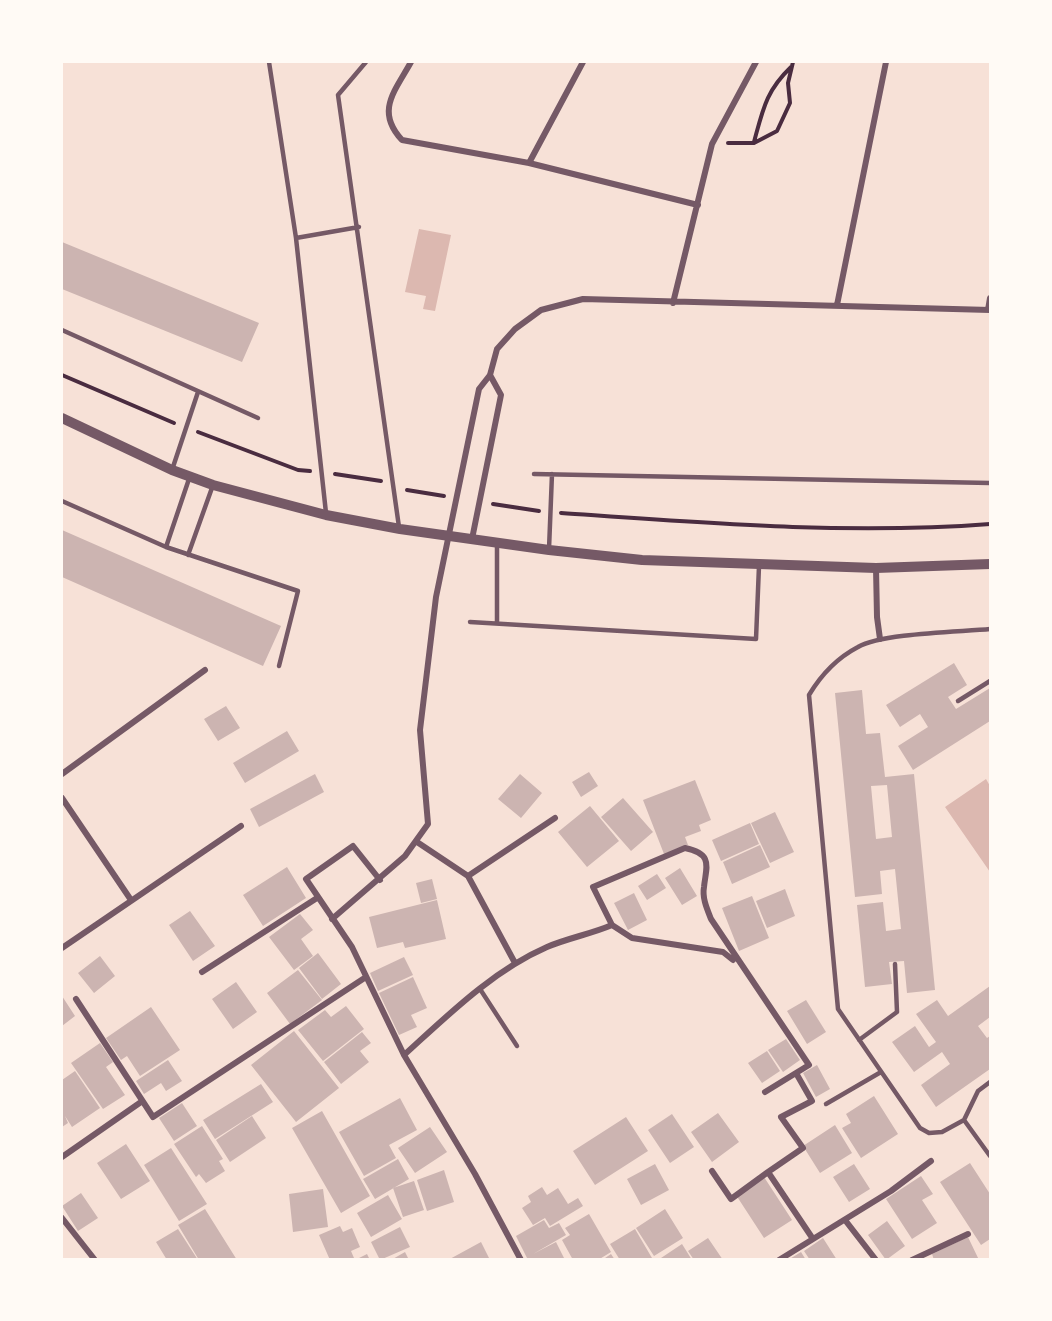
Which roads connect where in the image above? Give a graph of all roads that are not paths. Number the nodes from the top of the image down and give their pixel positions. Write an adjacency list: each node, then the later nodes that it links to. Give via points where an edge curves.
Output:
1 (269, 62): 10 (lane)
2 (366, 62): 9 (lane, via 338,95)
3 (411, 62): 7 (street, via 387,104 389,127 402,140)
4 (583, 62): 7 (street)
5 (756, 62): 8 (street, via 712,144)
6 (886, 62): 13 (street)
7 (529, 163): 8 (street)
8 (698, 205): 12 (street)
9 (359, 228): 10 (lane); 28 (lane)
10 (296, 238): 27 (lane)
11 (990, 298): 14 (street)
12 (673, 303): 13 (street); 16 (street, via 583,299 541,309 497,349)
13 (837, 305): 14 (street)
14 (989, 310)
15 (62, 330): 17 (lane)
16 (490, 375): 29 (street, via 479,388); 30 (street, via 501,395)
17 (198, 392): 19 (lane); 20 (lane)
18 (62, 418): 20 (street)
19 (258, 418)
20 (172, 470): 23 (street)
21 (534, 474): 22 (lane)
22 (552, 474): 24 (lane); 33 (lane)
23 (190, 476): 25 (street); 32 (lane)
24 (990, 483)
25 (213, 485): 27 (street); 34 (lane)
26 (62, 501): 32 (lane)
27 (326, 516): 28 (street)
28 (400, 529): 29 (street)
29 (449, 536): 30 (street); 50 (street, via 436,597 420,730 428,824)
30 (472, 539): 31 (street)
31 (497, 542): 33 (street); 39 (lane)
32 (166, 547): 34 (lane)
33 (549, 550): 36 (street)
34 (188, 555): 42 (lane, via 298,591)
35 (990, 564): 37 (street)
36 (759, 566): 37 (street); 39 (lane, via 756,639)
37 (876, 568): 41 (street)
38 (470, 622): 39 (lane)
39 (497, 623)
40 (990, 629): 41 (lane)
41 (880, 639): 65 (lane, via 858,646 822,674 809,695 838,1009)
42 (279, 666)
43 (205, 670): 46 (street)
44 (990, 681): 45 (lane)
45 (958, 700)
46 (62, 774)
47 (62, 798): 54 (street)
48 (555, 818): 51 (street)
49 (241, 826): 54 (street)
50 (417, 842): 51 (street); 52 (street)
51 (468, 876): 58 (street)
52 (380, 880): 53 (street, via 353,846 306,879); 55 (street)
53 (317, 898): 55 (street); 61 (street)
54 (130, 900): 57 (street)
55 (332, 919): 62 (street, via 352,947)
56 (612, 925): 58 (street, via 547,947); 59 (street, via 632,938 723,952); 59 (street, via 593,888 685,848 694,850 704,857 709,869 704,887 707,909)
57 (62, 948)
58 (515, 963): 63 (street)
59 (738, 964): 69 (street, via 809,1065)
60 (895, 964): 65 (lane, via 897,1012)
61 (202, 972)
62 (366, 977): 67 (street); 72 (street, via 153,1117)
63 (480, 989): 66 (lane); 67 (street)
64 (75, 999): 72 (street)
65 (860, 1040): 68 (lane)
66 (517, 1046)
67 (404, 1055): 85 (street)
68 (881, 1072): 73 (lane); 74 (lane, via 920,1128 929,1133 942,1132)
69 (796, 1073): 71 (street); 79 (street, via 812,1101 781,1118 803,1148)
70 (990, 1082): 74 (lane, via 978,1091)
71 (765, 1092)
72 (141, 1102): 76 (street)
73 (826, 1104)
74 (964, 1120): 75 (lane)
75 (990, 1156)
76 (62, 1157)
77 (931, 1161): 81 (street)
78 (712, 1171): 79 (street, via 731,1199)
79 (768, 1172): 83 (street)
80 (62, 1218): 84 (street)
81 (845, 1220): 83 (street); 87 (street)
82 (968, 1234): 88 (street)
83 (813, 1239): 86 (street)
84 (95, 1260)
85 (521, 1260)
86 (779, 1260)
87 (876, 1260)
88 (912, 1260)

